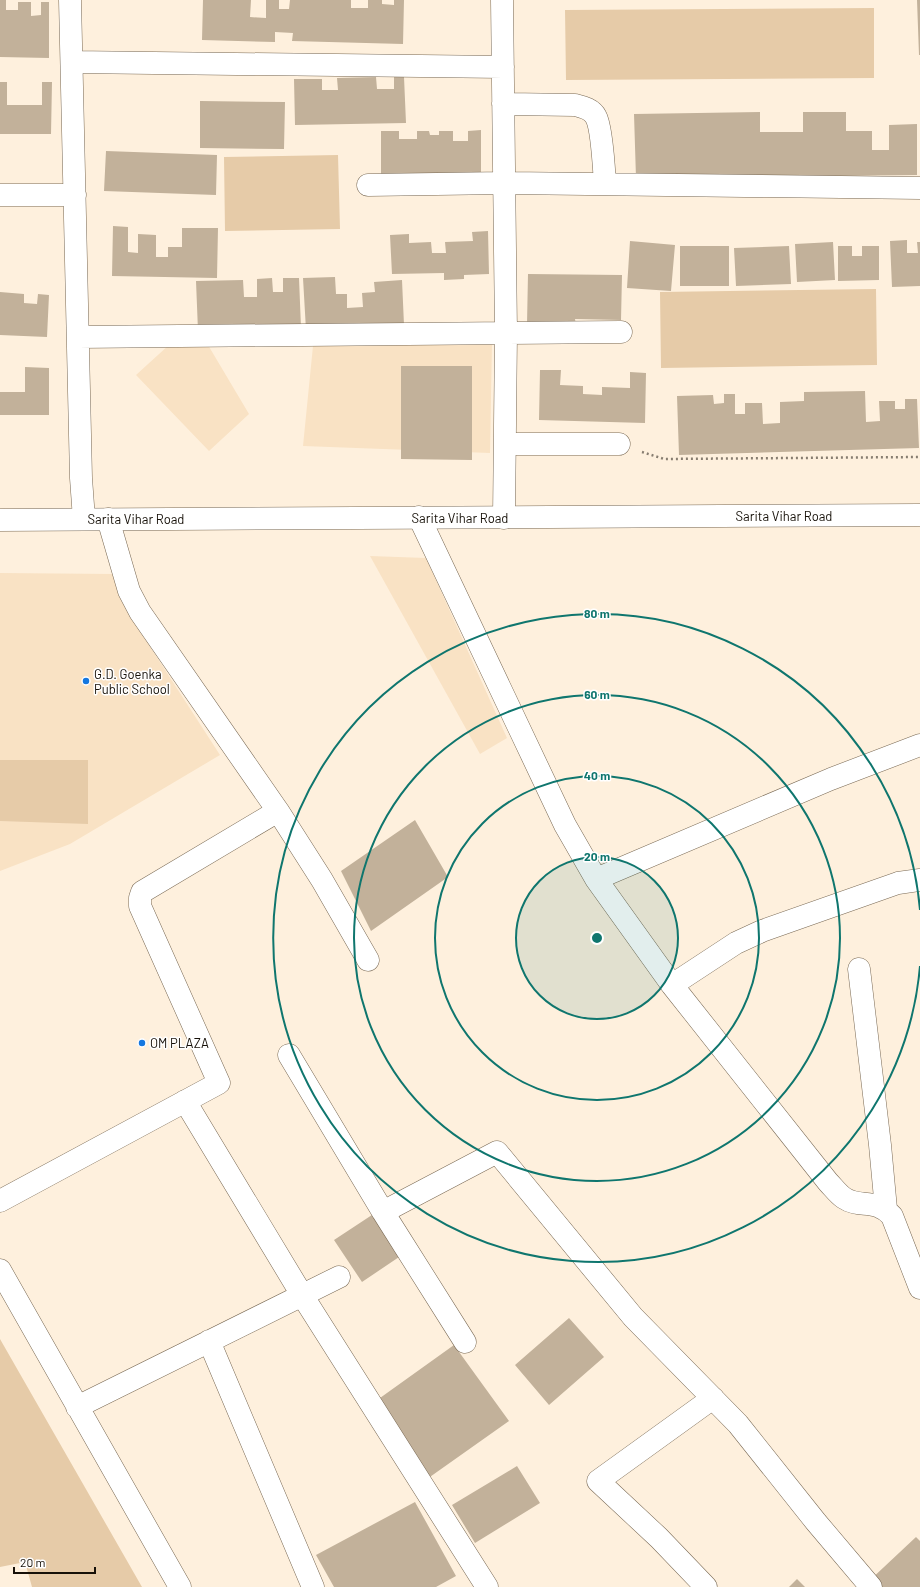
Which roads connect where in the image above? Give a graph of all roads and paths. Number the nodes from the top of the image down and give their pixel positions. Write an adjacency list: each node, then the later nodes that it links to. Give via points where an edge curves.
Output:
1 (70, 0): 3 (street)
2 (502, 0): 4 (street)
3 (72, 62): 4 (street); 11 (street)
4 (503, 67): 5 (street)
5 (503, 104): 6 (street); 7 (street, via 575,105 586,108 596,116 599,126)
6 (504, 183): 7 (street); 8 (street); 13 (street)
7 (605, 184): 9 (street)
8 (368, 185)
9 (920, 188)
10 (0, 195): 11 (street)
11 (75, 195): 14 (street)
12 (621, 332): 13 (street)
13 (506, 333): 14 (street); 15 (street)
14 (78, 337): 21 (street)
15 (505, 444): 16 (street); 20 (street)
16 (619, 444): 17 (path, via 664,459)
17 (920, 457)
18 (920, 515): 20 (street, Sarita Vihar Road)
19 (419, 517): 20 (street, Sarita Vihar Road); 22 (street, Sarita Vihar Road); 26 (street, via 565,824)
20 (504, 518)
21 (84, 519): 22 (street, Sarita Vihar Road); 23 (street, Sarita Vihar Road)
22 (108, 519): 25 (street, via 129,591 140,612)
23 (0, 520)
24 (920, 745): 26 (street, via 831,779)
25 (278, 811): 28 (street); 32 (street, via 142,892 140,898 140,906 219,1083)
26 (596, 879): 30 (street)
27 (920, 880): 30 (street, via 898,883 762,931 736,944)
28 (368, 960)
29 (859, 969): 34 (street)
30 (672, 985): 34 (street, via 828,1182 844,1198)
31 (289, 1055): 35 (street)
32 (185, 1101): 33 (street); 40 (street)
33 (0, 1201)
34 (886, 1208): 36 (street)
35 (383, 1212): 42 (street); 43 (street, via 497,1152 632,1317)
36 (910, 1241): 39 (street)
37 (0, 1270): 44 (street)
38 (339, 1277): 40 (street)
39 (920, 1288)
40 (302, 1295): 41 (street); 47 (street)
41 (209, 1341): 44 (street); 46 (street)
42 (465, 1342)
43 (713, 1398): 48 (street, via 598,1481 659,1538); 49 (street, via 738,1424)
44 (77, 1407): 45 (street)
45 (180, 1587)
46 (313, 1587)
47 (487, 1587)
48 (706, 1587)
49 (871, 1587)

